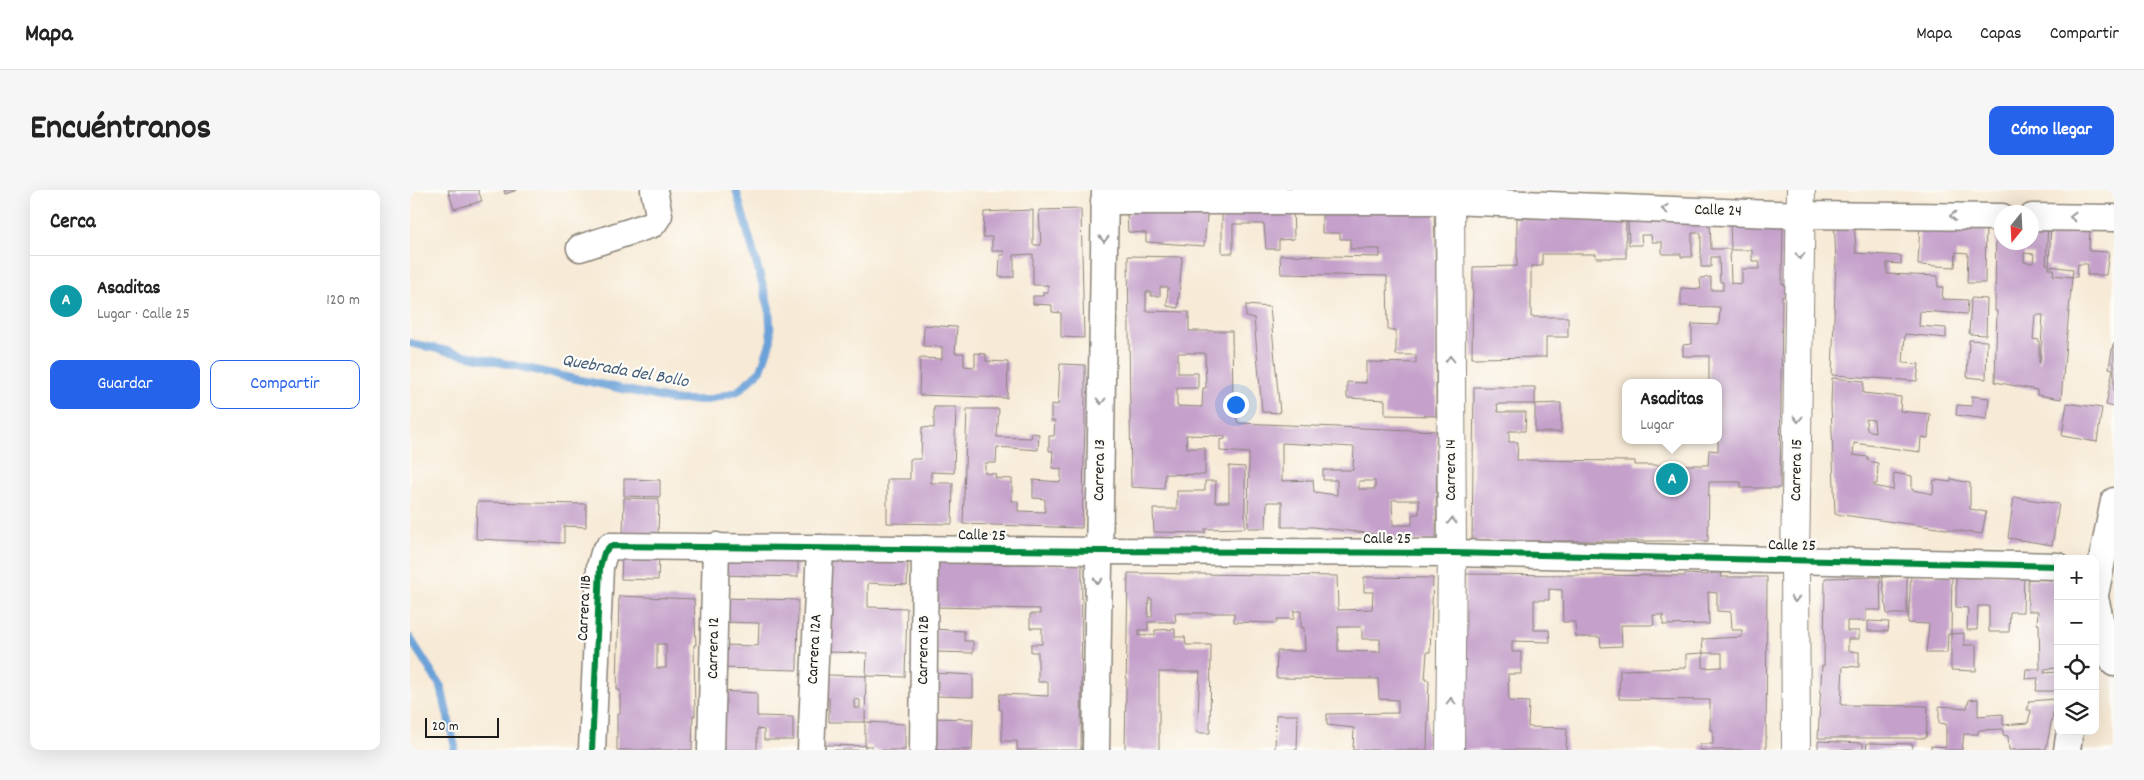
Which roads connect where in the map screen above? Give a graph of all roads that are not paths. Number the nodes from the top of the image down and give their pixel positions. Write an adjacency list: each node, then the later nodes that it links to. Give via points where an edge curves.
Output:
1 (654, 190): 8 (street, via 660,215 654,224)
2 (1449, 195): 3 (street, Calle 24); 4 (street, Calle 24, one-way to 2); 14 (main road, Carrera 14, one-way to 2)
3 (1105, 196): 13 (street, Carrera 13, one-way to 13)
4 (1801, 202): 5 (street, Calle 24, one-way to 4); 15 (main road, Carrera 15, one-way to 15)
5 (1994, 215)
6 (2039, 217): 7 (street, one-way to 6)
7 (2114, 218)
8 (580, 248)
9 (2114, 500): 17 (street)
10 (716, 546): 11 (street, Calle 25); 22 (street, Carrera 11B, via 610,546 604,553 600,567); 23 (street, Carrera 12)
11 (820, 548): 12 (street, Calle 25); 24 (street, Carrera 12A)
12 (925, 549): 13 (street, Calle 25); 25 (street, Carrera 12B)
13 (1099, 552): 14 (street, Calle 25); 26 (street, Carrera 13, one-way to 26)
14 (1452, 553): 15 (street, Calle 25); 27 (main road, Carrera 14, one-way to 14)
15 (1795, 560): 16 (street, Calle 25); 28 (main road, Carrera 15, one-way to 28)
16 (2054, 566)
17 (2103, 568): 18 (street)
18 (2099, 582)
19 (2096, 600): 20 (street, via 2106,648)
20 (2114, 663)
21 (2069, 735): 29 (street)
22 (592, 750)
23 (711, 750)
24 (810, 750)
25 (923, 750)
26 (1096, 750)
27 (1450, 750)
28 (1796, 750)
29 (2067, 750)

